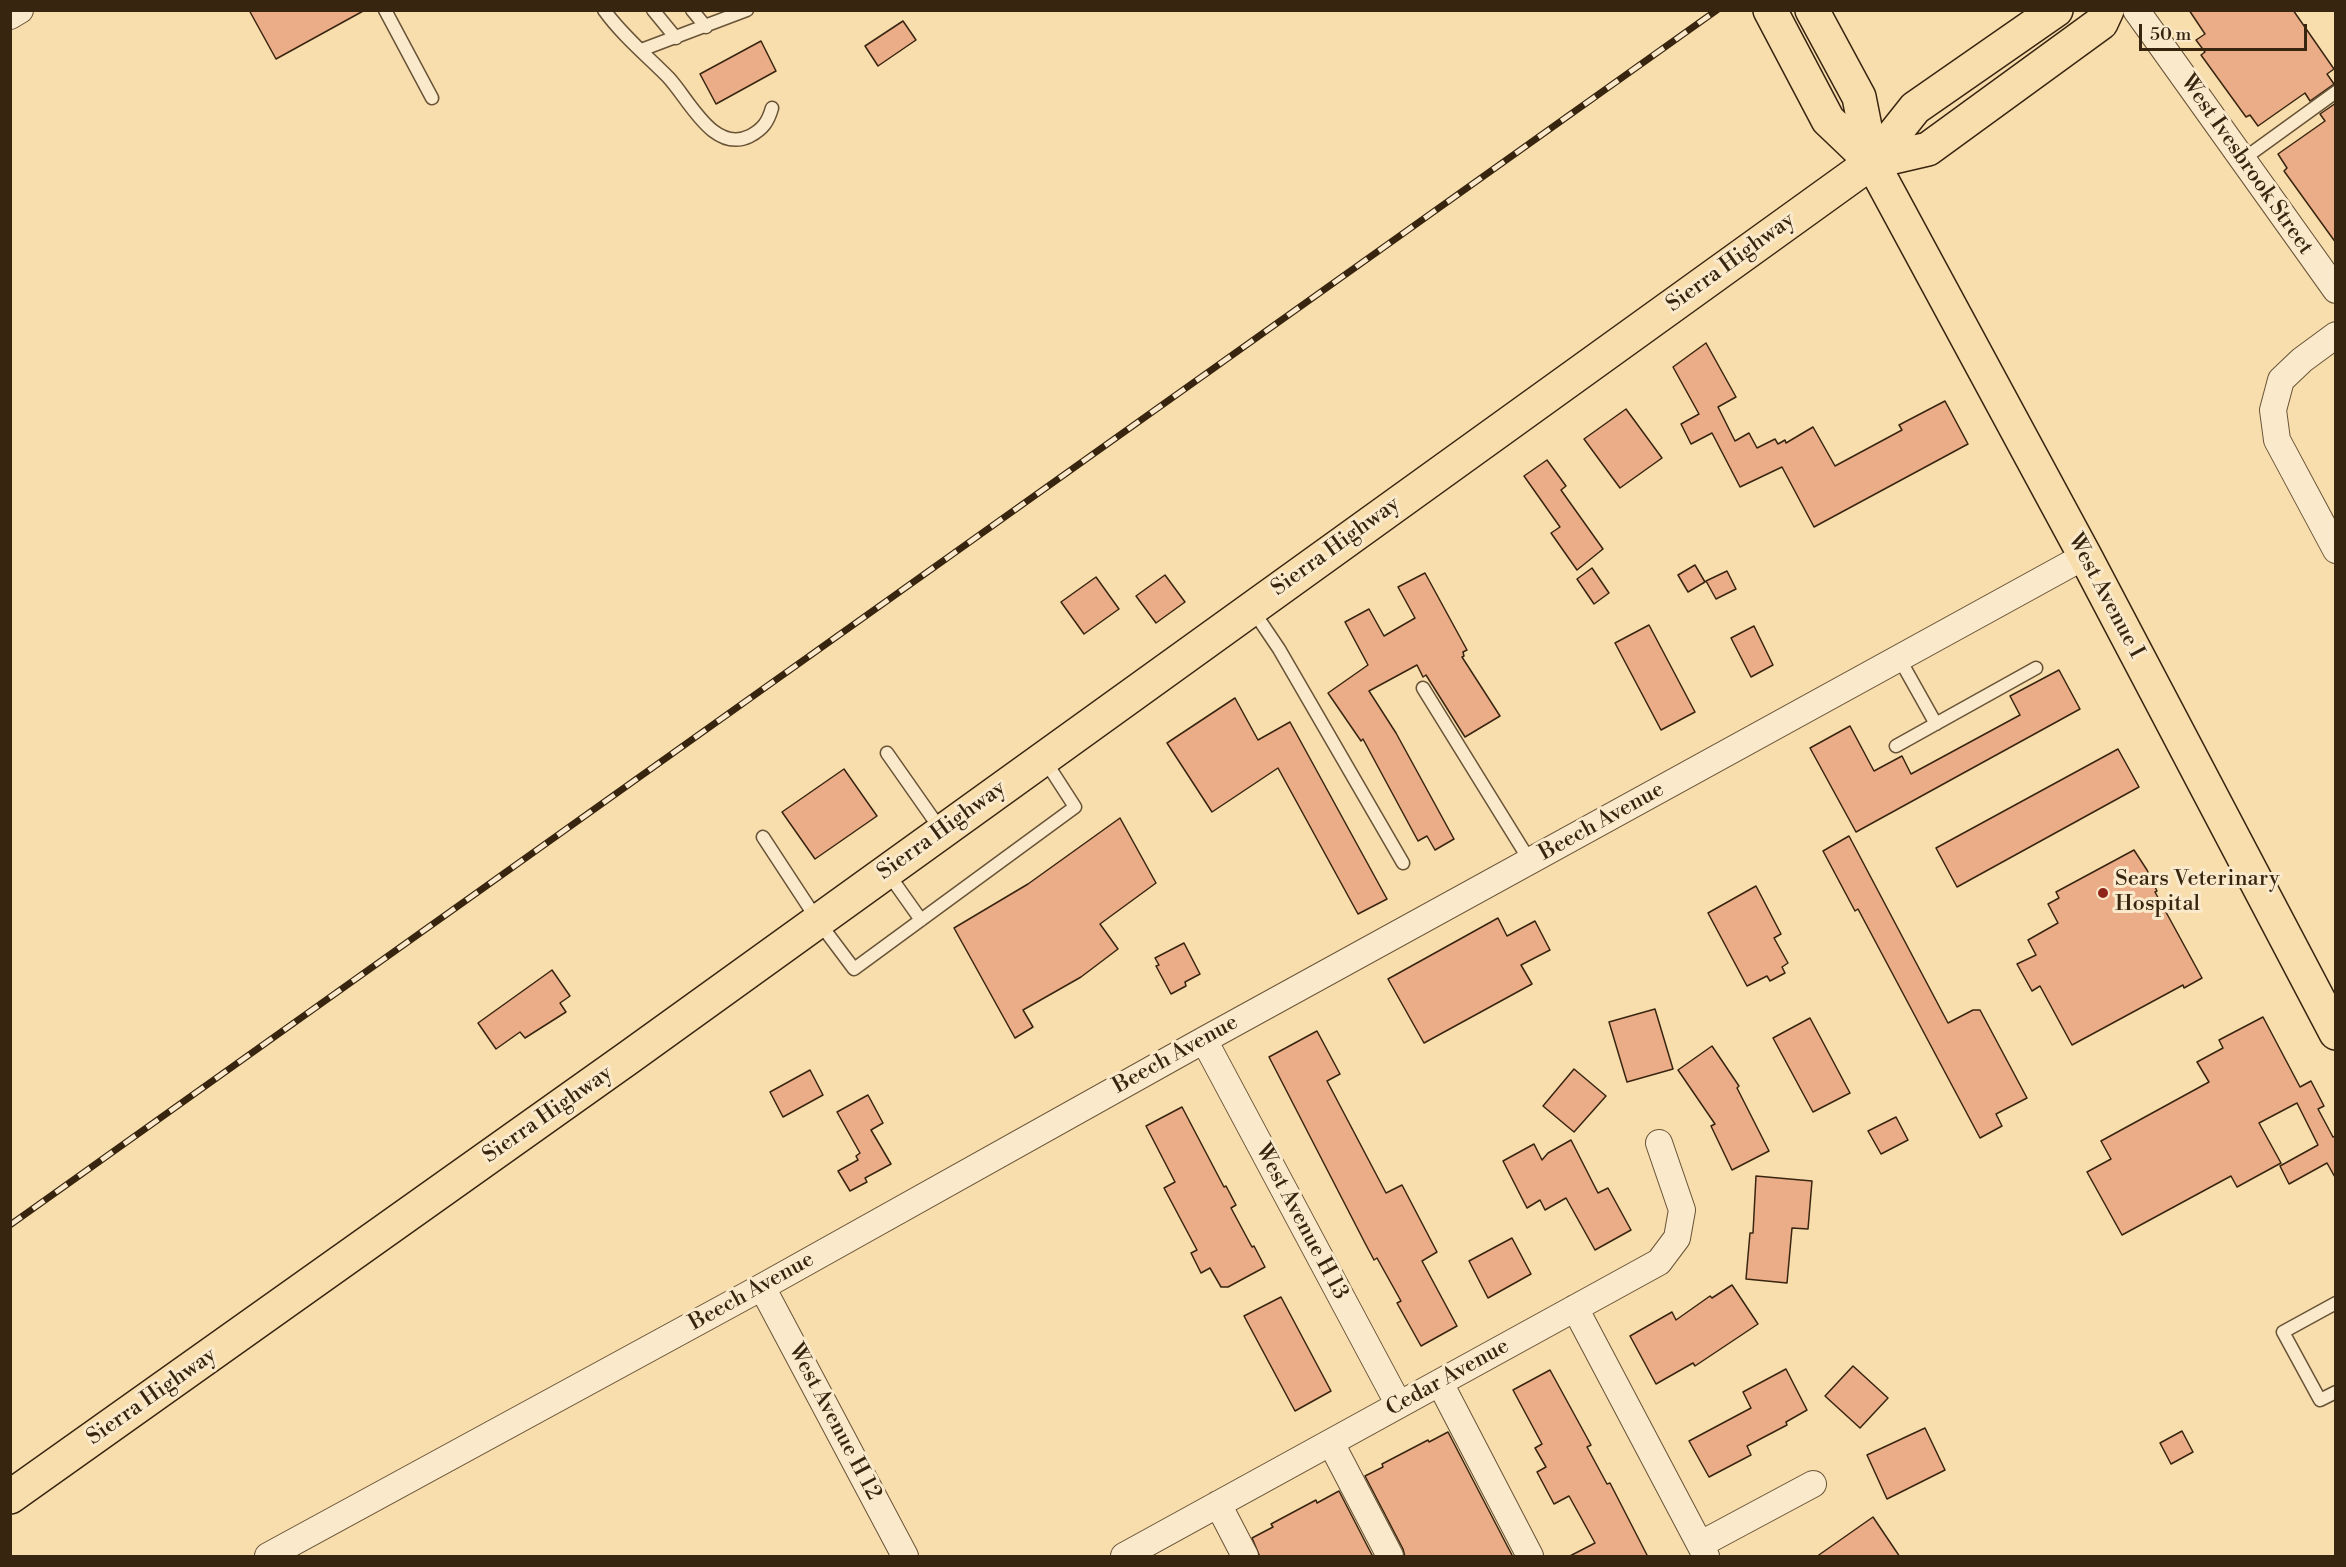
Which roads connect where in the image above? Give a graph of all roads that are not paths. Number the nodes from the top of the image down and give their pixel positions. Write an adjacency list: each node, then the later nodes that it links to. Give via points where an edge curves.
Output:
1 (20, 10): 12 (street)
2 (385, 10): 17 (lane)
3 (604, 10): 15 (lane)
4 (653, 10): 14 (lane)
5 (692, 10): 13 (lane)
6 (1770, 10): 20 (main road, West Avenue I, via 1828,120)
7 (1812, 10): 20 (main road, West Avenue I, via 1859,97)
8 (2056, 10): 20 (main road, Sierra Highway, via 1915,108)
9 (2107, 10): 20 (main road, Sierra Highway, via 2101,23 1928,149)
10 (2136, 10): 19 (street, West Ivesbrook Street)
11 (738, 12): 13 (lane)
12 (10, 15)
13 (706, 27): 14 (lane)
14 (676, 38): 15 (lane)
15 (641, 50): 18 (lane, via 721,137 739,139 759,131 768,122)
16 (2336, 92): 19 (lane)
17 (432, 98)
18 (772, 108)
19 (2242, 160): 21 (street, West Ivesbrook Street)
20 (1872, 162): 24 (main road, West Avenue I); 25 (main road, Sierra Highway)
21 (2336, 290)
22 (2336, 334): 23 (street, via 2281,380 2273,410 2277,440)
23 (2336, 550)
24 (2085, 556): 26 (street, Beech Avenue); 40 (main road, West Avenue I)
25 (1251, 608): 32 (main road, Sierra Highway); 36 (lane, via 1279,649)
26 (1899, 658): 29 (lane); 35 (street, Beech Avenue)
27 (2036, 668): 29 (lane)
28 (1423, 688): 35 (lane)
29 (1936, 724): 30 (lane)
30 (1896, 746)
31 (887, 753): 33 (lane)
32 (1044, 758): 33 (main road, Sierra Highway); 38 (lane, via 1075,807)
33 (942, 831): 37 (main road, Sierra Highway)
34 (763, 837): 39 (lane)
35 (1530, 861): 41 (street, Beech Avenue)
36 (1403, 863)
37 (886, 871): 38 (lane); 39 (main road, Sierra Highway)
38 (921, 920): 39 (lane, via 854,969)
39 (818, 921): 51 (main road, Sierra Highway)
40 (2336, 1033)
41 (1204, 1040): 43 (street, Beech Avenue); 48 (street, West Avenue H 13)
42 (1659, 1143): 45 (street, Cedar Avenue, via 1682,1210 1677,1238 1659,1262)
43 (762, 1287): 54 (street, Beech Avenue); 55 (street, West Avenue H 12)
44 (2336, 1303): 47 (lane, via 2283,1332 2320,1400)
45 (1575, 1308): 46 (street, Cedar Avenue); 53 (street)
46 (1440, 1383): 48 (street, Cedar Avenue); 59 (street)
47 (2336, 1392)
48 (1398, 1405): 49 (street, Cedar Avenue)
49 (1330, 1443): 52 (street, Cedar Avenue); 58 (street)
50 (1813, 1484): 53 (street)
51 (10, 1497)
52 (1218, 1504): 56 (street, Cedar Avenue); 57 (street)
53 (1704, 1550)
54 (268, 1557)
55 (905, 1557)
56 (1124, 1557)
57 (1245, 1557)
58 (1390, 1557)
59 (1530, 1557)

